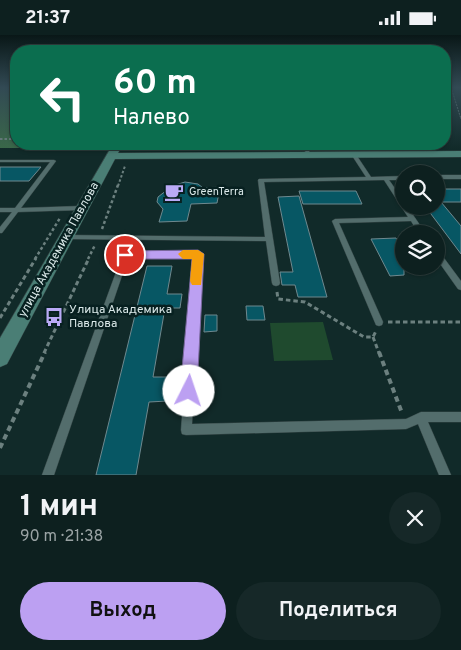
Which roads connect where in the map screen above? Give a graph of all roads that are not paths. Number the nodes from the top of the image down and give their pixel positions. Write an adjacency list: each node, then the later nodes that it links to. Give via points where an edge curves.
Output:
1 (114, 150): 2 (street, via 129,155); 13 (street, улица Академика Павлова)
2 (276, 150)
3 (315, 150): 4 (street)
4 (352, 154): 5 (street); 9 (lane)
5 (461, 154)
6 (0, 161): 15 (lane, via 54,161)
7 (445, 177): 8 (lane)
8 (461, 177)
9 (369, 178): 10 (lane); 21 (lane, via 261,180)
10 (385, 178): 11 (lane); 12 (lane)
11 (395, 178)
12 (395, 193)
13 (73, 209): 15 (lane); 20 (street, улица Академика Павлова)
14 (0, 210): 15 (lane)
15 (17, 210): 19 (lane)
16 (410, 215): 17 (lane)
17 (413, 219): 18 (lane); 25 (lane, via 335,221)
18 (417, 225)
19 (0, 231)
20 (66, 237): 21 (lane); 26 (street, улица Академика Павлова)
21 (269, 239): 23 (lane)
22 (445, 265): 24 (lane)
23 (276, 283)
24 (461, 287)
25 (379, 322)
26 (1, 352)
27 (421, 417): 28 (lane); 29 (lane, via 406,424 186,430 198,254 125,255); 30 (lane)
28 (461, 417)
29 (48, 475)
30 (445, 475)

